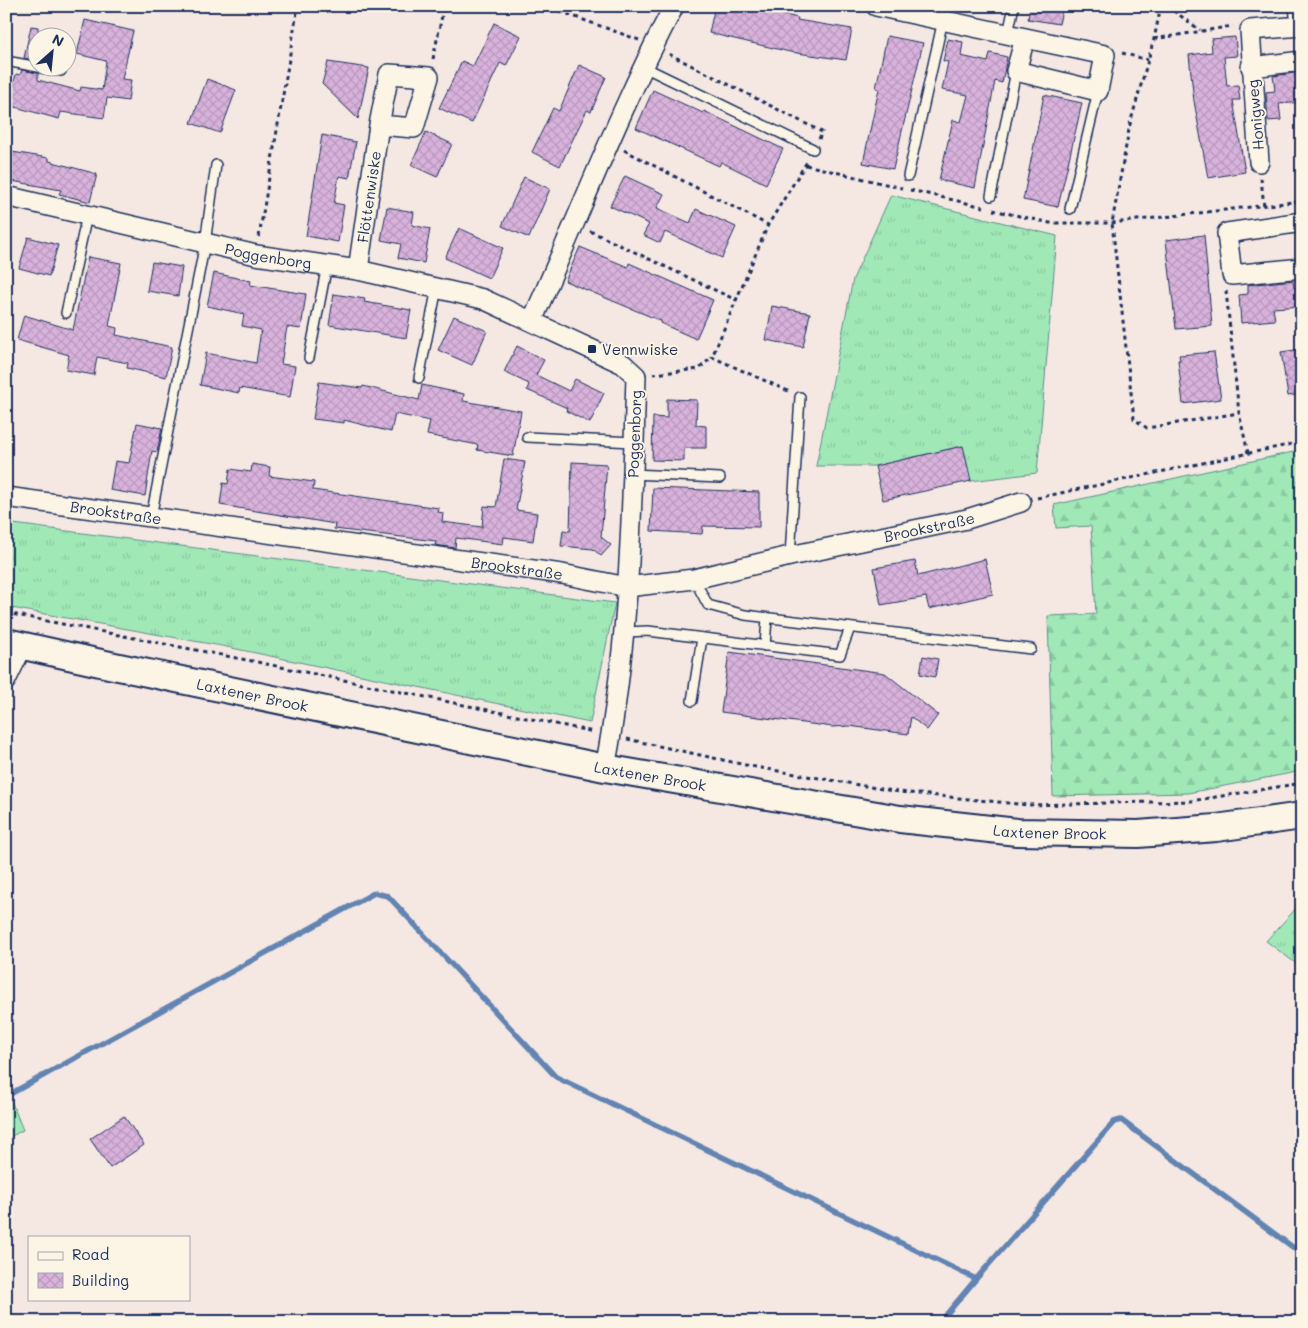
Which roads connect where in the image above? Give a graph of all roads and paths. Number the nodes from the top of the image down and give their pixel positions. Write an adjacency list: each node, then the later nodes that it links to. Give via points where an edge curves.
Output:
1 (298, 6): 46 (path)
2 (444, 6): 25 (path)
3 (545, 6): 16 (path)
4 (674, 6): 16 (street)
5 (878, 6): 10 (street)
6 (1014, 6): 14 (lane)
7 (1161, 6): 15 (path)
8 (1167, 6): 12 (path)
9 (1294, 6): 11 (lane)
10 (943, 20): 14 (street); 33 (lane)
11 (1299, 26): 13 (street)
12 (1201, 30): 13 (path, via 1231,26); 15 (path)
13 (1250, 30): 23 (street, Honigweg)
14 (1016, 36): 17 (street); 24 (street)
15 (1154, 39): 18 (path)
16 (654, 45): 22 (street); 29 (path, via 822,132)
17 (1105, 55): 18 (path, via 1111,50); 26 (street)
18 (1148, 60): 41 (path, via 1130,124)
19 (6, 61): 21 (lane)
20 (1302, 61): 23 (street, Honigweg)
21 (28, 65)
22 (644, 67): 28 (street); 29 (lane)
23 (1251, 67): 30 (street, Honigweg)
24 (1016, 72): 26 (street); 35 (lane)
25 (430, 77): 27 (street, via 414,128); 27 (street, Flöttenwiske, via 389,74)
26 (1098, 91): 38 (lane)
27 (379, 125): 49 (street, Flöttenwiske)
28 (610, 142): 42 (street); 43 (path)
29 (813, 150): 31 (path)
30 (1259, 162): 37 (path)
31 (805, 164): 41 (path, via 1050,223); 43 (path)
32 (216, 165): 45 (lane)
33 (908, 176)
34 (6, 196): 39 (street, Poggenborg)
35 (992, 196)
36 (1302, 201): 37 (path)
37 (1264, 206): 41 (path); 44 (path)
38 (1070, 209)
39 (87, 215): 45 (street, Poggenborg); 53 (lane)
40 (1302, 222): 44 (street)
41 (1112, 223): 60 (path, via 1134,419 1147,428)
42 (575, 224): 52 (path); 54 (street)
43 (768, 225): 52 (path)
44 (1265, 227): 50 (street, via 1227,232)
45 (204, 243): 46 (street, Poggenborg); 69 (lane, Poggenborg)
46 (256, 255): 47 (street, Poggenborg)
47 (328, 265): 49 (street, Poggenborg); 56 (lane)
48 (1302, 268): 50 (street)
49 (358, 270): 51 (street, Poggenborg)
50 (1232, 275): 60 (path, via 1225,280)
51 (437, 288): 54 (street, Poggenborg, via 484,299); 58 (lane)
52 (736, 300): 55 (path)
53 (66, 313)
54 (532, 320): 57 (street, Poggenborg, via 623,364)
55 (712, 356): 57 (path, via 699,369); 59 (path)
56 (309, 358)
57 (636, 376): 62 (street, Poggenborg)
58 (419, 378)
59 (800, 397): 70 (lane)
60 (1239, 413): 64 (path)
61 (527, 437): 62 (lane)
62 (634, 442): 65 (street, Poggenborg)
63 (1302, 442): 64 (path)
64 (1248, 453): 68 (path)
65 (632, 474): 66 (lane); 72 (street, Poggenborg)
66 (720, 478)
67 (6, 497): 69 (street, Brookstraße)
68 (1021, 502): 70 (street, Brookstraße, via 967,519)
69 (151, 517): 72 (street, Brookstraße, via 562,574)
70 (790, 556): 71 (street, Brookstraße)
71 (694, 579): 72 (street, Brookstraße); 74 (lane, via 708,605)
72 (627, 587): 76 (street, Poggenborg)
73 (6, 613): 83 (path, via 252,660)
74 (767, 618): 75 (lane); 79 (lane)
75 (850, 628): 79 (lane, via 840,655); 80 (lane)
76 (625, 632): 77 (lane, via 648,631); 83 (street, Poggenborg)
77 (702, 638): 79 (lane); 82 (lane)
78 (14, 643): 81 (street); 84 (street, Laxtener Brook)
79 (765, 646)
80 (1031, 649)
81 (6, 680)
82 (692, 701)
83 (611, 736): 84 (street, Poggenborg); 85 (path, via 750,766 899,792 1028,805 1191,801)
84 (605, 768): 86 (street, Laxtener Brook, via 900,819 1016,832 1138,834 1216,828)
85 (1302, 783)
86 (1302, 816)

